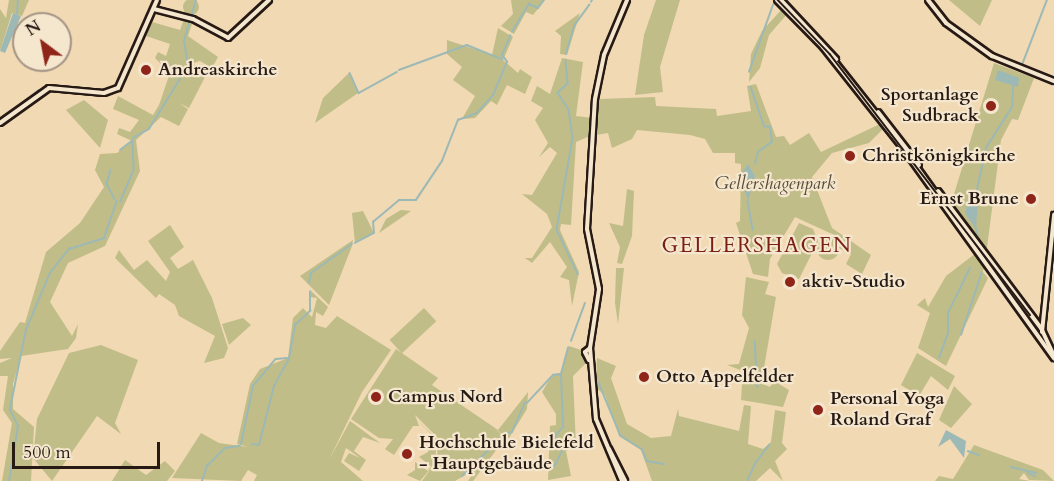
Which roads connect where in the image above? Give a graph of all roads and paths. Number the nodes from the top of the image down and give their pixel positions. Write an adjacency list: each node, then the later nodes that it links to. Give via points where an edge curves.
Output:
1 (157, 0): 6 (main road)
2 (269, 0): 6 (main road, via 240,31 226,38 193,19)
3 (627, 0): 14 (main road, via 603,58 595,99 587,227 599,290 590,348 585,352 590,356 605,443)
4 (779, 0): 11 (main road, via 826,45); 12 (main road, via 874,110)
5 (928, 0): 7 (main road, via 942,19 998,60)
6 (154, 9): 8 (main road, via 116,89 49,88)
7 (1054, 81)
8 (0, 123)
9 (1054, 215): 10 (main road)
10 (1046, 316): 11 (main road); 12 (main road)
11 (1036, 321): 12 (main road)
12 (1041, 333): 13 (main road)
13 (1054, 357)
14 (623, 481)

